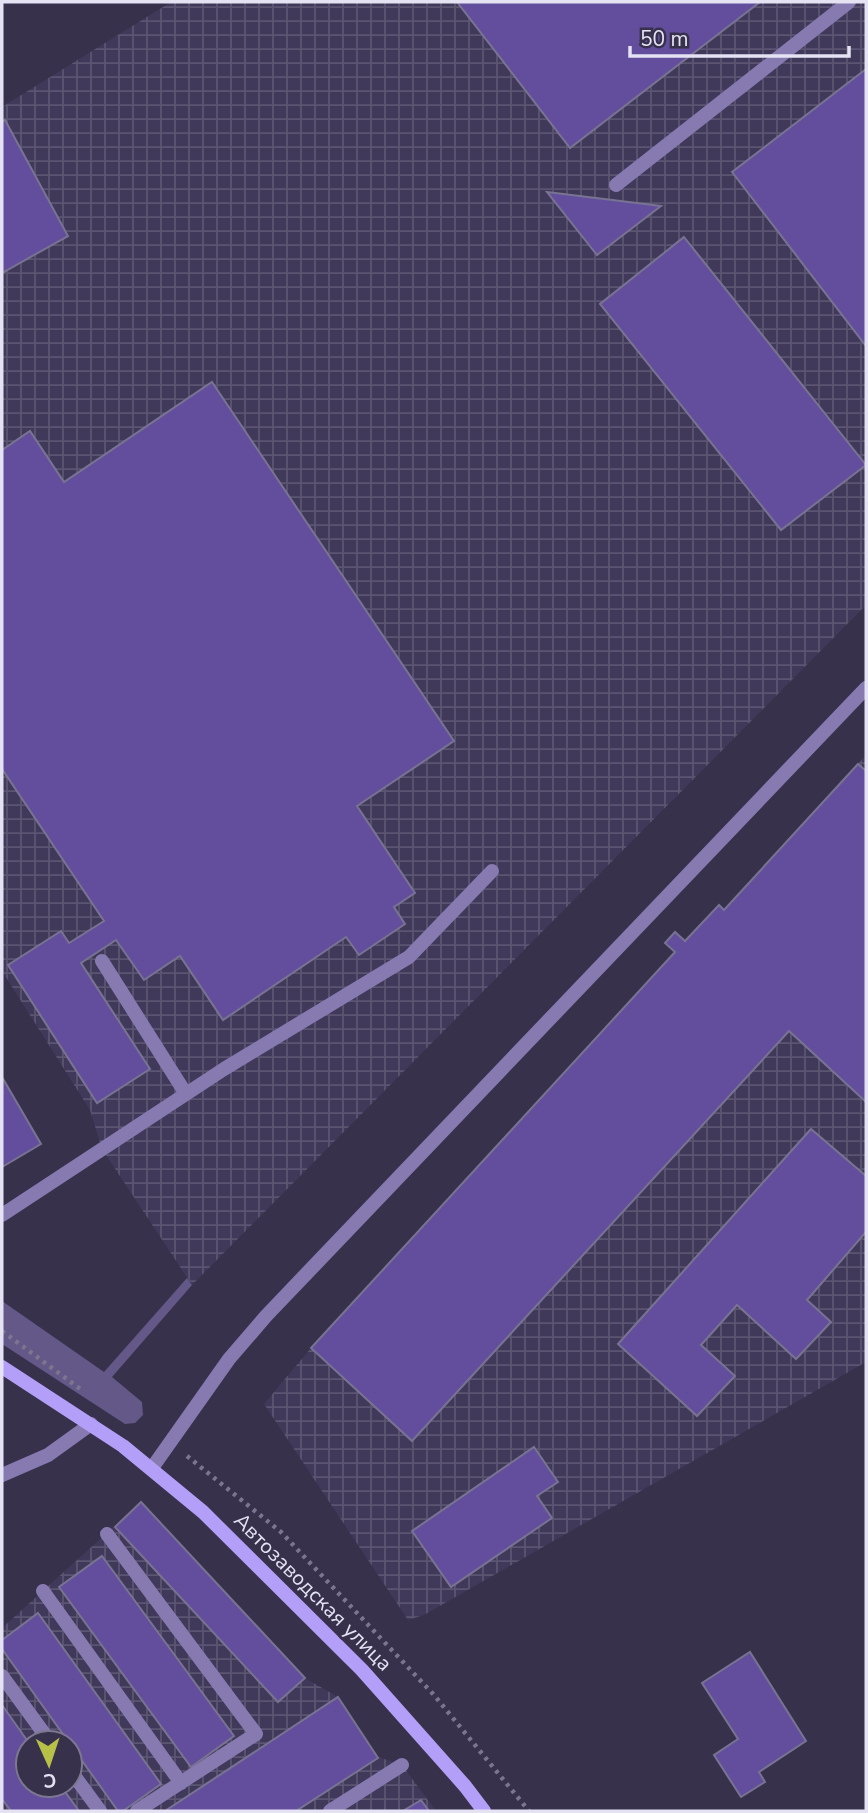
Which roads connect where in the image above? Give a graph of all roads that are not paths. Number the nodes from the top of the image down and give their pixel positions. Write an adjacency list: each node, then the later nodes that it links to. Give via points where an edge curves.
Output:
1 (849, 2): 2 (street)
2 (616, 185)
3 (866, 688): 10 (street, via 266,1315)
4 (492, 871): 6 (street, via 409,957)
5 (102, 961): 6 (street)
6 (186, 1094): 7 (street)
7 (2, 1215)
8 (2, 1367): 9 (street, Автозаводская улица)
9 (92, 1424): 10 (street, Автозаводская улица); 11 (street, via 48,1455)
10 (152, 1468): 22 (street, Автозаводская улица, via 203,1512 362,1670)
11 (2, 1475)
12 (107, 1534): 17 (street, via 256,1734)
13 (43, 1591): 17 (street)
14 (2, 1676): 15 (street)
15 (41, 1729)
16 (402, 1765): 21 (street)
17 (181, 1783): 20 (street)
18 (84, 1789): 19 (street)
19 (100, 1811)
20 (137, 1811)
21 (330, 1811)
22 (484, 1811)

